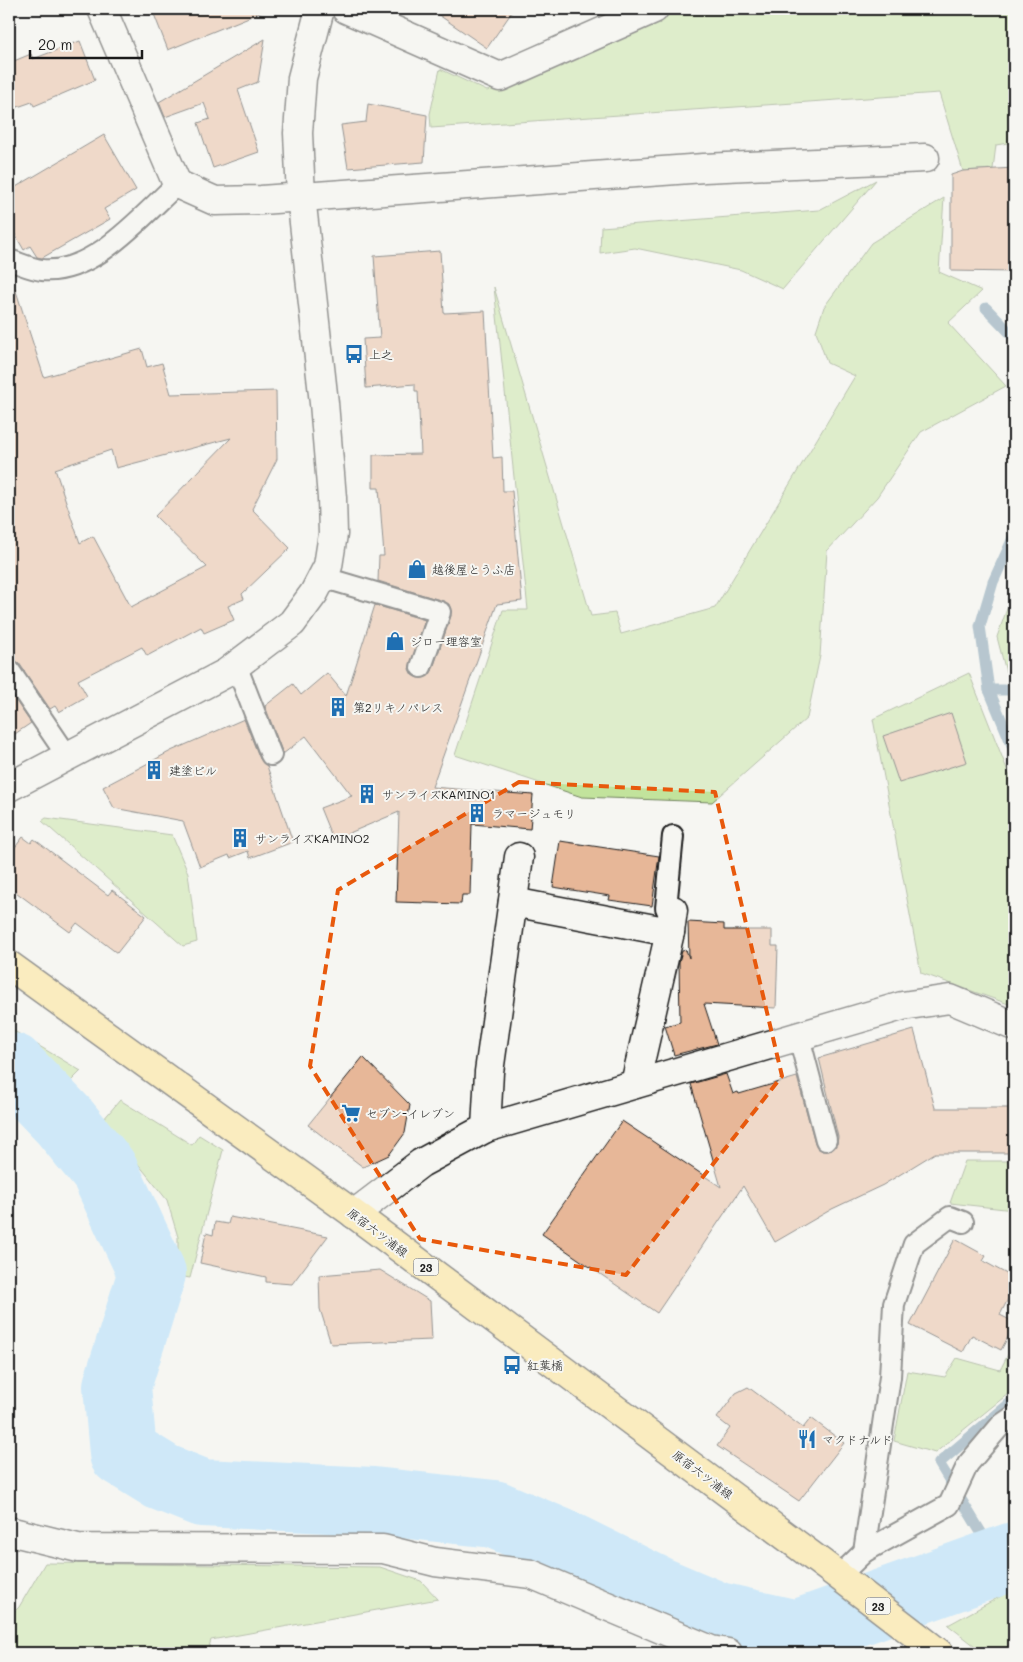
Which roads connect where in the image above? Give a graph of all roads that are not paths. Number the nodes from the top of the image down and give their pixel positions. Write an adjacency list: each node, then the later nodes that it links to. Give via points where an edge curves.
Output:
1 (102, 9): 6 (street)
2 (320, 9): 7 (street, via 302,78 298,133)
3 (346, 9): 4 (street, via 500,77)
4 (654, 9)
5 (925, 158): 7 (street, via 704,168)
6 (177, 184): 7 (street, via 215,201); 8 (lane, via 106,248 72,268 42,270)
7 (301, 196): 9 (street, via 332,498 333,534 328,566)
8 (9, 260)
9 (322, 577): 10 (street, via 314,594 292,623); 11 (lane, via 440,612)
10 (236, 666): 13 (lane); 14 (street)
11 (421, 667)
12 (9, 670): 14 (lane)
13 (270, 756)
14 (68, 757): 15 (street)
15 (9, 787)
16 (673, 836): 19 (lane, via 666,908)
17 (519, 857): 18 (street)
18 (512, 902): 19 (street); 24 (street, via 489,1072)
19 (672, 921): 23 (street)
20 (9, 965): 26 (main road, 原宿六ツ浦線 / 23)
21 (1014, 1026): 22 (street, via 950,999 902,1006)
22 (799, 1037): 23 (street); 25 (lane)
23 (636, 1084): 24 (street)
24 (486, 1128): 26 (street, via 421,1163)
25 (826, 1140)
26 (354, 1214): 31 (main road, 原宿六ツ浦線 / 23)
27 (963, 1222): 30 (lane, via 950,1216 914,1244 894,1304 890,1378)
28 (1014, 1416): 30 (lane, via 1001,1425 968,1464 949,1505)
29 (9, 1531): 32 (street, via 78,1548 382,1549 436,1562 531,1574 711,1650)
30 (864, 1552): 31 (lane)
31 (840, 1576): 33 (main road, 23)
32 (728, 1653)
33 (939, 1653)

